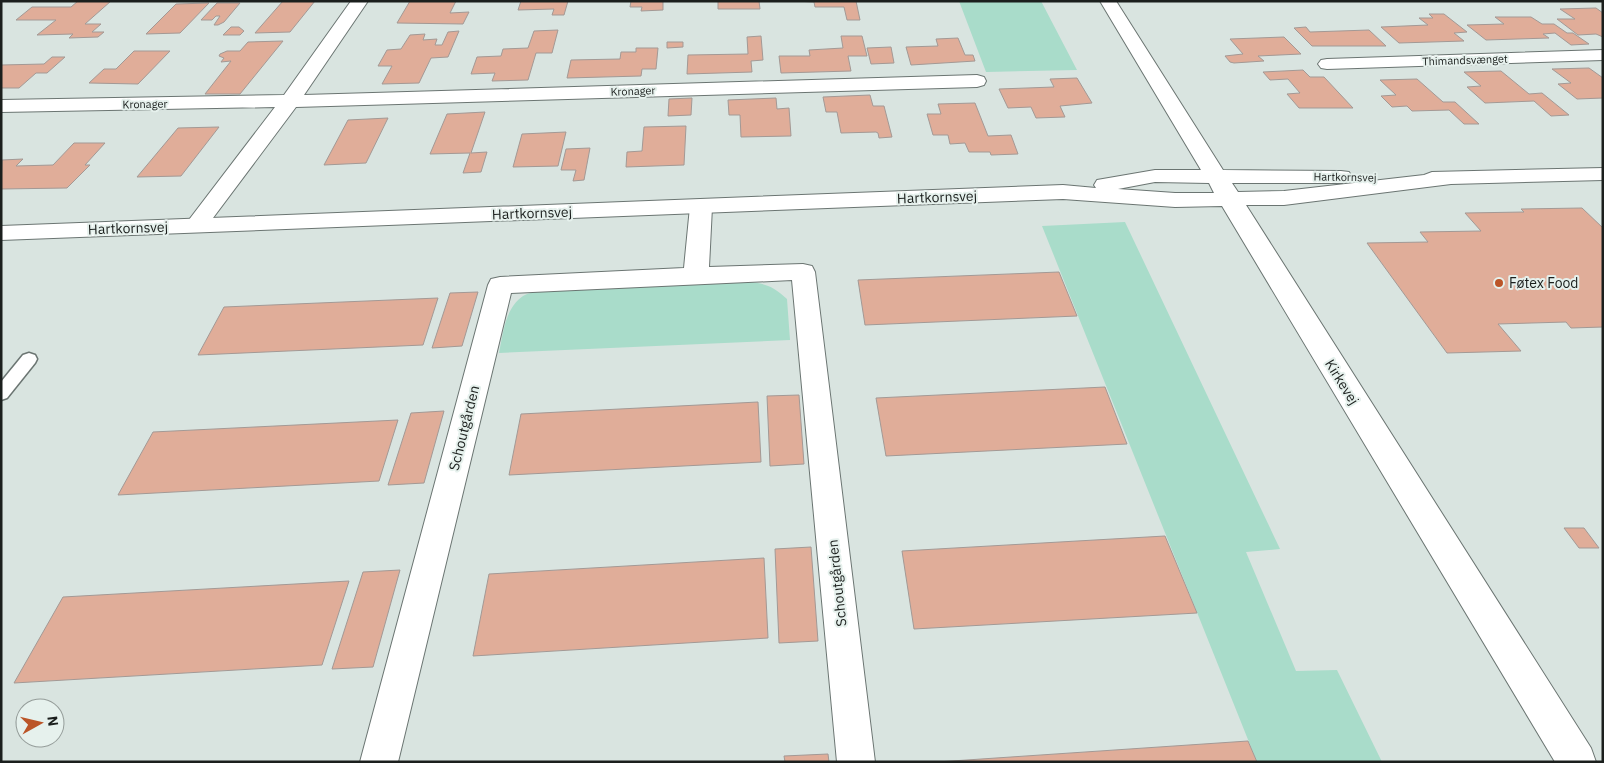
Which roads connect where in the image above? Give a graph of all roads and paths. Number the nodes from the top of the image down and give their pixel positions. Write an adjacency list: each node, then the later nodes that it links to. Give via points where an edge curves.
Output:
1 (360, 1): 6 (street)
2 (1108, 1): 9 (street, Kirkevej)
3 (1603, 55): 4 (street, Thimandsvænget)
4 (1327, 64)
5 (977, 81): 6 (street, Kronager)
6 (290, 101): 7 (street, Kronager); 11 (street)
7 (1, 106)
8 (1603, 174): 9 (street, Hartkornsvej, via 1449,178 1284,198)
9 (1223, 187): 10 (street, Hartkornsvej, via 1175,200 1063,192); 18 (street, Kirkevej)
10 (701, 207): 11 (street, Hartkornsvej); 13 (street)
11 (196, 225): 12 (street, Hartkornsvej)
12 (1, 233)
13 (696, 275): 16 (street, Schoutgården, via 500,285); 17 (street, Schoutgården, via 803,272)
14 (29, 359): 15 (lane)
15 (1, 394)
16 (379, 762)
17 (856, 762)
18 (1577, 762)

